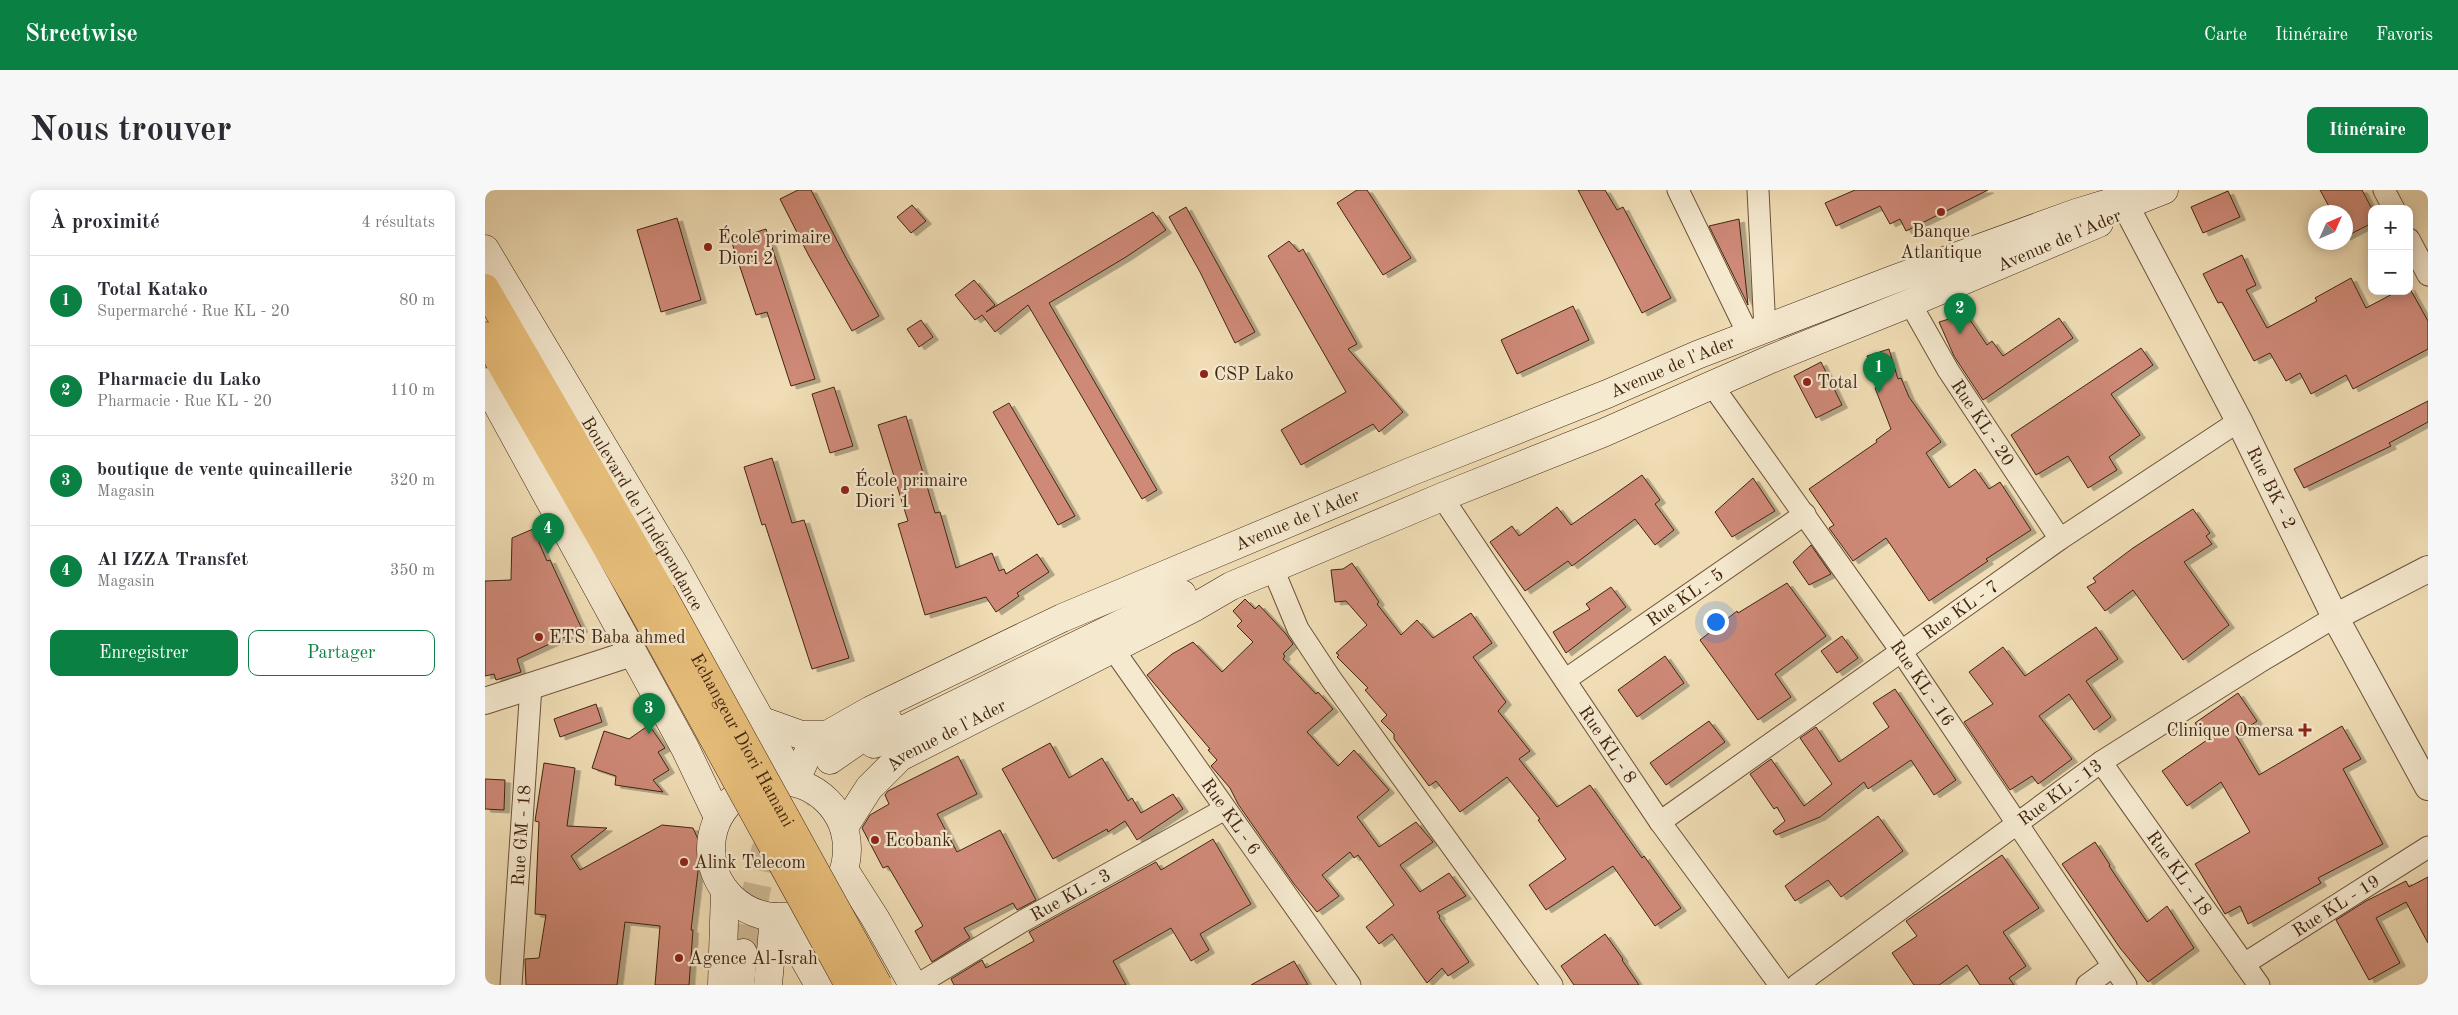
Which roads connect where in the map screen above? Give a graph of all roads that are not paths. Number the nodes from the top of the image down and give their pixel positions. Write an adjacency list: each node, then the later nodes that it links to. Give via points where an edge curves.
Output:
1 (1678, 190): 12 (street)
2 (1758, 190): 12 (street)
3 (2164, 190): 5 (main road, Avenue de l'Ader)
4 (2384, 190): 6 (street)
5 (2125, 200): 11 (main road, Avenue de l'Ader); 12 (main road, Avenue de l'Ader, via 2076,213); 16 (street, Rue BK - 2)
6 (2392, 205)
7 (2413, 247): 9 (street)
8 (485, 249): 31 (main road, Boulevard de l'Indépendance, via 676,568)
9 (2428, 275)
10 (485, 288): 23 (main road, Echangeur Diori Hamani)
11 (1910, 303): 15 (main road, Avenue de l'Ader); 19 (street, Rue KL - 20, via 1948,370)
12 (1757, 333): 32 (main road, Avenue de l'Ader, via 1214,554 1150,596 891,719)
13 (485, 336): 23 (main road, Echangeur Diori Hamani)
14 (485, 382): 27 (main road)
15 (1712, 385): 17 (main road, Avenue de l'Ader); 18 (street, Rue KL - 16)
16 (2239, 421): 19 (street, Rue KL - 7); 24 (street, Rue BK - 2)
17 (1443, 497): 20 (main road, Avenue de l'Ader); 28 (street, Rue KL - 8)
18 (1805, 514): 26 (street, Rue KL - 16); 28 (street, Rue KL - 5)
19 (2060, 540): 26 (street, Rue KL - 7)
20 (1273, 569): 22 (main road, Avenue de l'Ader); 57 (street, via 1298,629 1331,679)
21 (2428, 569): 24 (street)
22 (1231, 586): 25 (main road, Avenue de l'Ader); 32 (main road, Avenue de l'Ader, via 1208,587 1181,594 867,748)
23 (651, 598): 53 (main road, Echangeur Diori Hamani, bridge); 54 (main road, Echangeur Diori Hamani, bridge)
24 (2335, 617): 33 (street, Rue KL - 13); 35 (street, Rue BK - 2)
25 (1113, 649): 36 (street, Rue KL - 6); 40 (main road, Avenue de l'Ader, via 900,758 869,788)
26 (1901, 651): 38 (street, Rue KL - 7); 39 (street, Rue KL - 16)
27 (632, 653): 29 (street); 37 (main road, via 685,748)
28 (1565, 680): 38 (street, Rue KL - 8)
29 (531, 686): 30 (street); 49 (street, Rue GM - 18)
30 (485, 701)
31 (762, 721): 32 (main road, via 801,735); 34 (main road, Boulevard de l'Indépendance)
32 (832, 755): 34 (main road, Avenue de l'Ader, via 808,753)
33 (2101, 762): 39 (street, Rue KL - 13); 45 (street, Rue KL - 18)
34 (795, 782): 37 (main road, via 772,780 750,786 732,799); 40 (main road, via 816,791 833,806)
35 (2428, 787)
36 (1225, 809): 48 (street, Rue KL - 6); 56 (street, Rue KL - 3, via 1023,921)
37 (718, 817): 43 (main road, via 711,855)
38 (1660, 822): 58 (street, Rue KL - 8)
39 (2015, 824): 46 (street, Rue KL - 16); 59 (street, Rue KL - 13)
40 (844, 827): 42 (main road, via 848,849)
41 (2428, 846): 45 (street, Rue KL - 19)
42 (845, 871): 44 (main road, via 828,897 814,908 797,915); 55 (main road)
43 (725, 891): 44 (main road, via 741,905 759,914); 50 (main road)
44 (778, 917): 47 (main road); 52 (main road)
45 (2244, 964): 62 (street, Rue KL - 18)
46 (2113, 966): 60 (street); 61 (street, Rue KL - 16)
47 (757, 971): 51 (main road)
48 (1345, 983)
49 (511, 985)
50 (722, 985)
51 (740, 985)
52 (819, 985)
53 (849, 985)
54 (878, 985)
55 (913, 985)
56 (917, 985)
57 (1553, 985)
58 (1780, 985)
59 (1797, 985)
60 (2087, 985)
61 (2126, 985)
62 (2259, 985)

